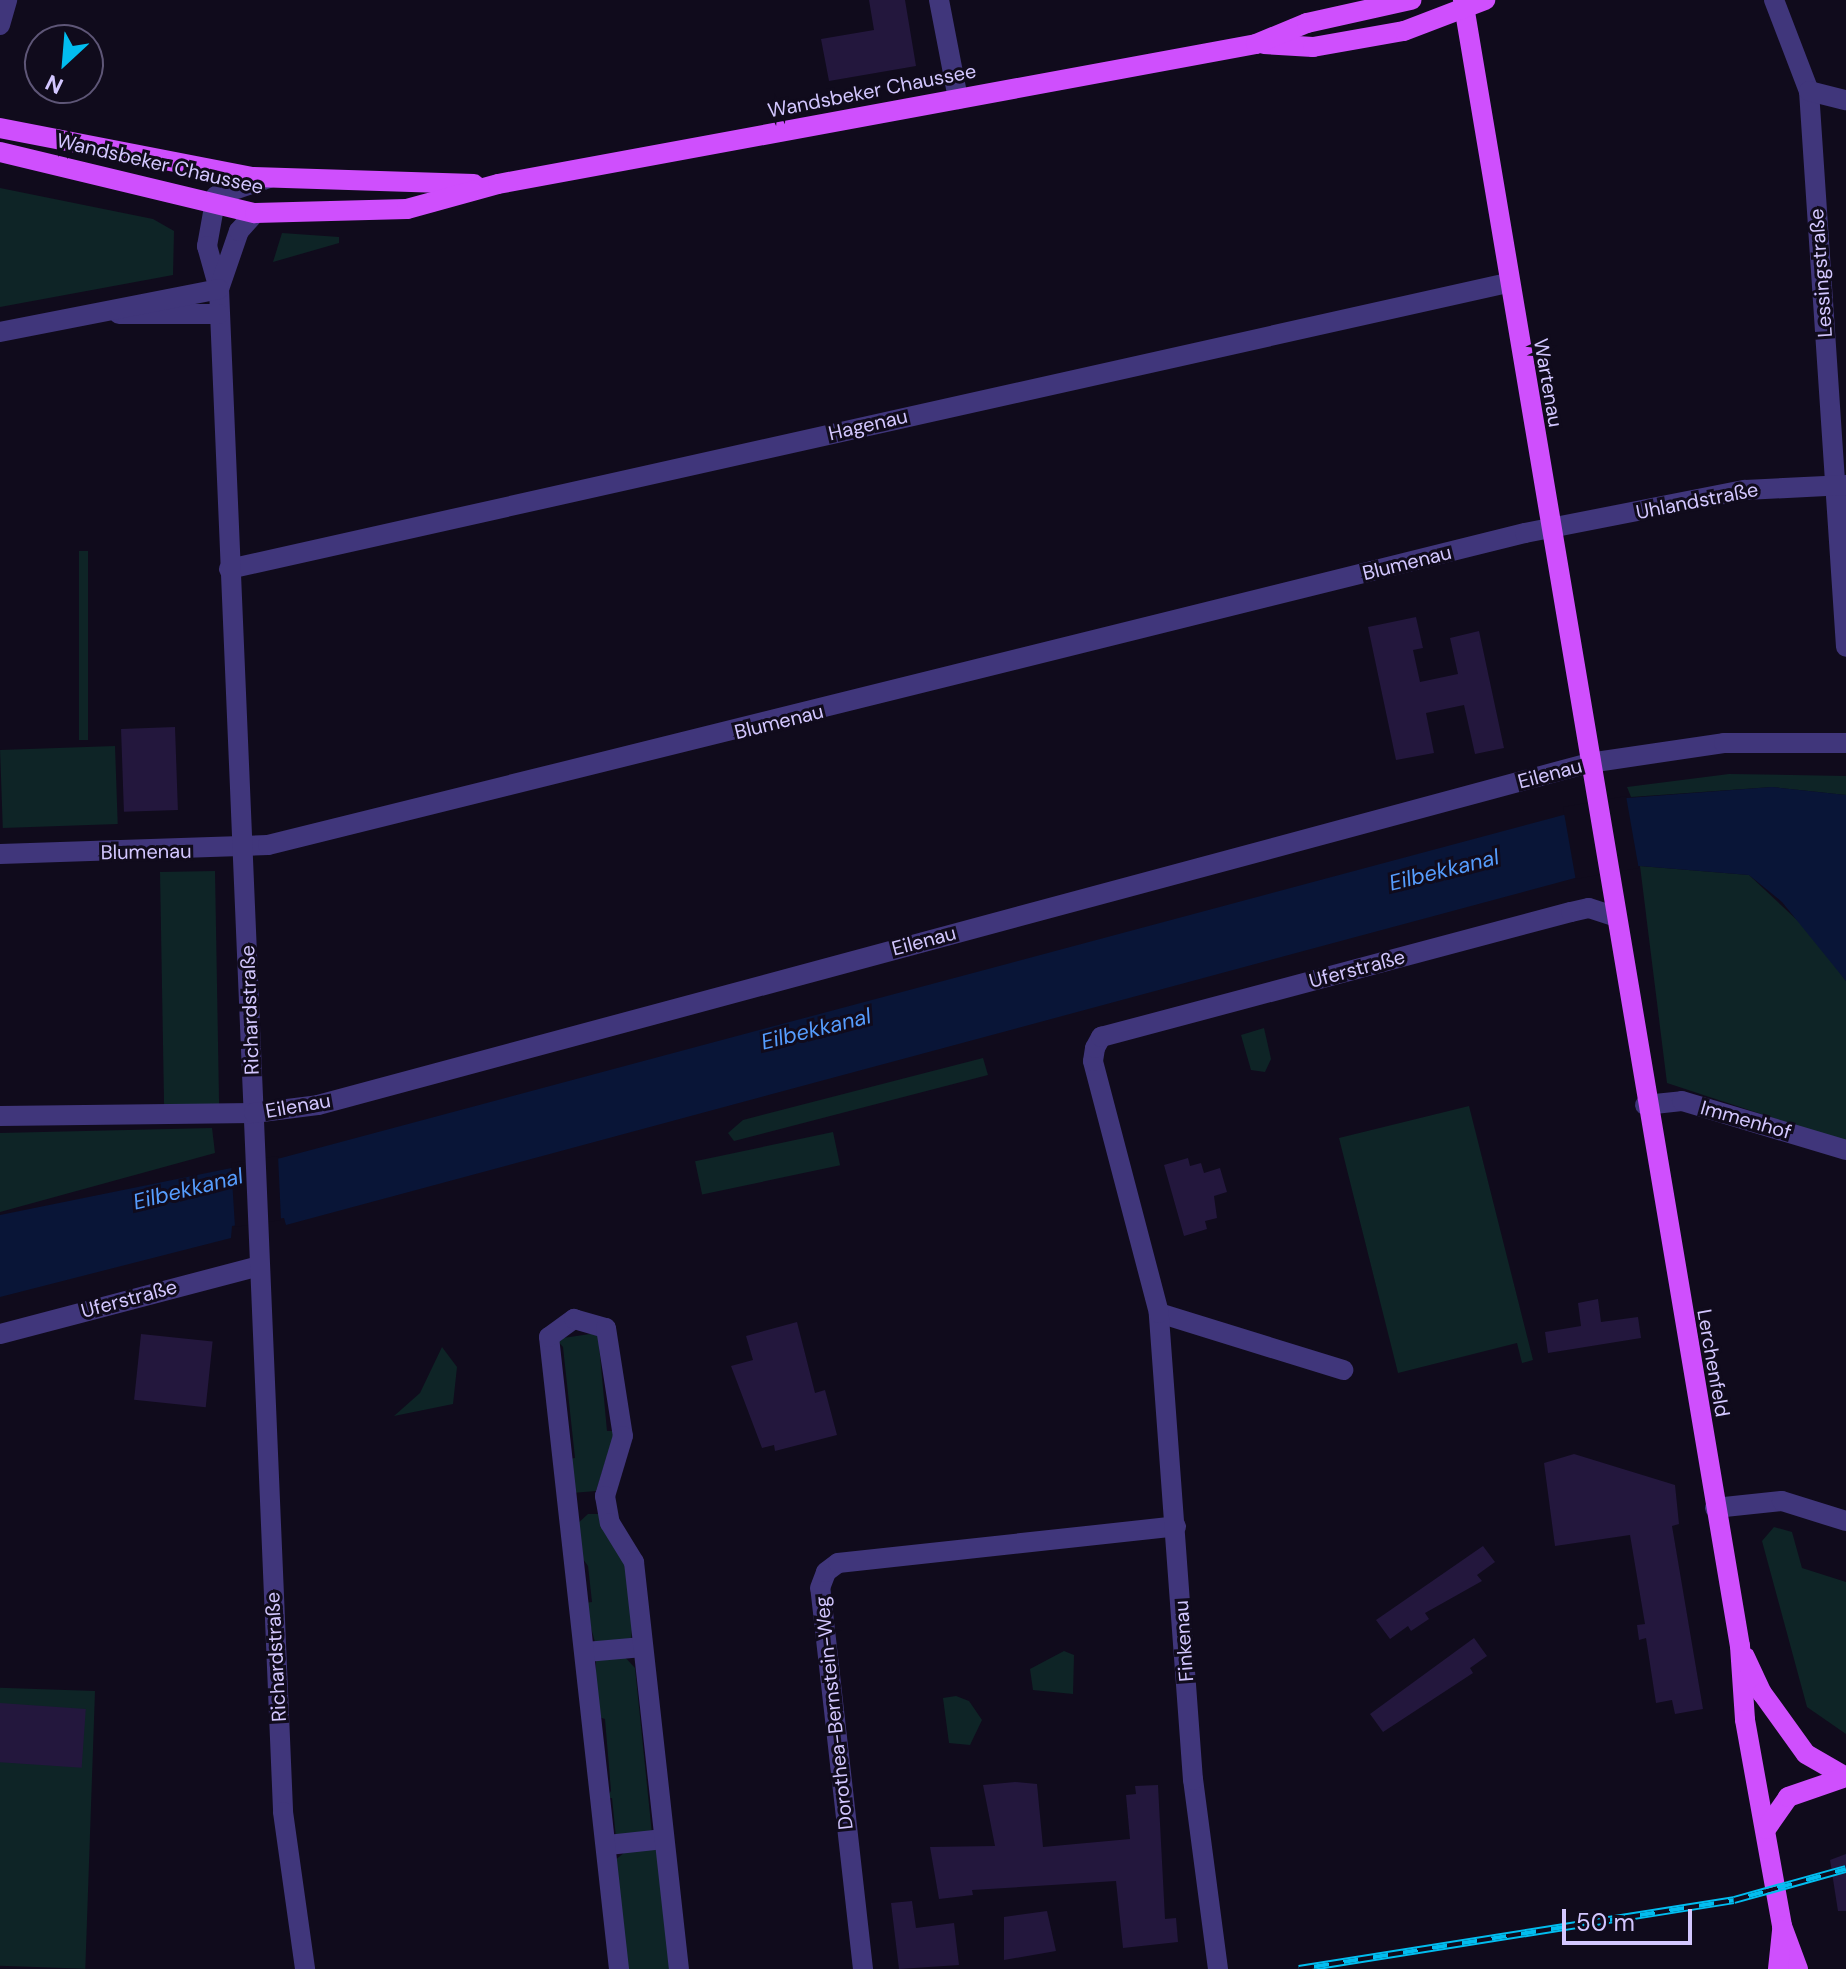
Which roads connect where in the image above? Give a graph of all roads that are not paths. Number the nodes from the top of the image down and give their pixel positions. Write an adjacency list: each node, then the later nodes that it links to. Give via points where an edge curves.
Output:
1 (7, 0): 7 (street)
2 (939, 0): 10 (street)
3 (1411, 0): 8 (main road, Wandsbeker Chaussee, via 1307,23)
4 (1485, 0): 6 (main road, Wandsbeker Chaussee)
5 (1774, 0): 9 (street, Lessingstraße)
6 (1463, 5): 8 (main road, Wandsbeker Chaussee, via 1404,31 1313,47); 18 (main road, Wartenau)
7 (0, 25)
8 (1256, 44): 10 (main road, Wandsbeker Chaussee)
9 (1809, 91): 11 (street); 23 (street, Lessingstraße)
10 (958, 99): 15 (main road, Wandsbeker Chaussee)
11 (1846, 100)
12 (0, 128): 14 (main road, Wandsbeker Chaussee)
13 (0, 152): 16 (main road, Wandsbeker Chaussee)
14 (270, 178): 15 (main road, Wandsbeker Chaussee); 16 (street, via 225,190)
15 (498, 184): 17 (main road, Wandsbeker Chaussee, via 407,209)
16 (212, 203): 17 (main road, Wandsbeker Chaussee); 19 (street, Richardstraße, via 207,246)
17 (255, 213): 19 (street, Richardstraße, via 239,231)
18 (1507, 283): 24 (main road, Wartenau); 25 (street, Hagenau)
19 (219, 289): 20 (street); 21 (street, Richardstraße)
20 (85, 313): 21 (street); 22 (street)
21 (219, 314): 25 (street, Richardstraße)
22 (0, 332)
23 (1841, 485): 24 (street, Uhlandstraße, via 1745,490); 26 (street, Lessingstraße)
24 (1549, 532): 28 (main road, Wartenau); 29 (street, Blumenau)
25 (229, 569): 29 (street, Richardstraße)
26 (1846, 647)
27 (1846, 743): 28 (street, Eilenau, via 1724,743)
28 (1589, 763): 31 (main road, Lerchenfeld); 34 (street, Eilenau, via 318,1105)
29 (243, 847): 30 (street, Blumenau); 34 (street, Richardstraße)
30 (0, 854)
31 (1613, 916): 32 (street, Uferstraße, via 1589,908 1571,912); 33 (main road, Lerchenfeld)
32 (1101, 1037): 38 (street, Finkenau, via 1093,1061)
33 (1645, 1105): 36 (street, Immenhof, via 1682,1101); 43 (main road, Lerchenfeld)
34 (254, 1113): 35 (street, Eilenau); 37 (street, Richardstraße)
35 (0, 1116)
36 (1846, 1150)
37 (259, 1266): 39 (street, Uferstraße); 54 (street, Richardstraße, via 283,1812)
38 (1159, 1313): 40 (street); 45 (street, Finkenau)
39 (0, 1334)
40 (1343, 1370)
41 (605, 1496): 42 (street); 42 (street, via 623,1436 606,1328 574,1319 549,1337); 47 (street, via 610,1523 634,1562)
42 (568, 1499): 48 (street)
43 (1715, 1508): 44 (street, via 1782,1501); 46 (main road, Lerchenfeld)
44 (1846, 1521)
45 (1176, 1526): 57 (street, Dorothea-Bernstein-Weg, via 838,1563 826,1572 820,1588); 58 (street, Finkenau, via 1193,1780)
46 (1740, 1646): 49 (main road, via 1789,1735 1806,1754); 50 (main road, Lerchenfeld, via 1745,1720)
47 (643, 1647): 48 (street); 51 (street)
48 (586, 1652): 52 (street)
49 (1846, 1777): 50 (main road, via 1788,1797)
50 (1766, 1829): 53 (main road, Lerchenfeld)
51 (664, 1839): 52 (street); 56 (street)
52 (608, 1845): 55 (street)
53 (1782, 1926): 59 (main road); 60 (main road, Lerchenfeld)
54 (305, 1969)
55 (619, 1969)
56 (679, 1969)
57 (863, 1969)
58 (1218, 1969)
59 (1778, 1969)
60 (1798, 1969)

